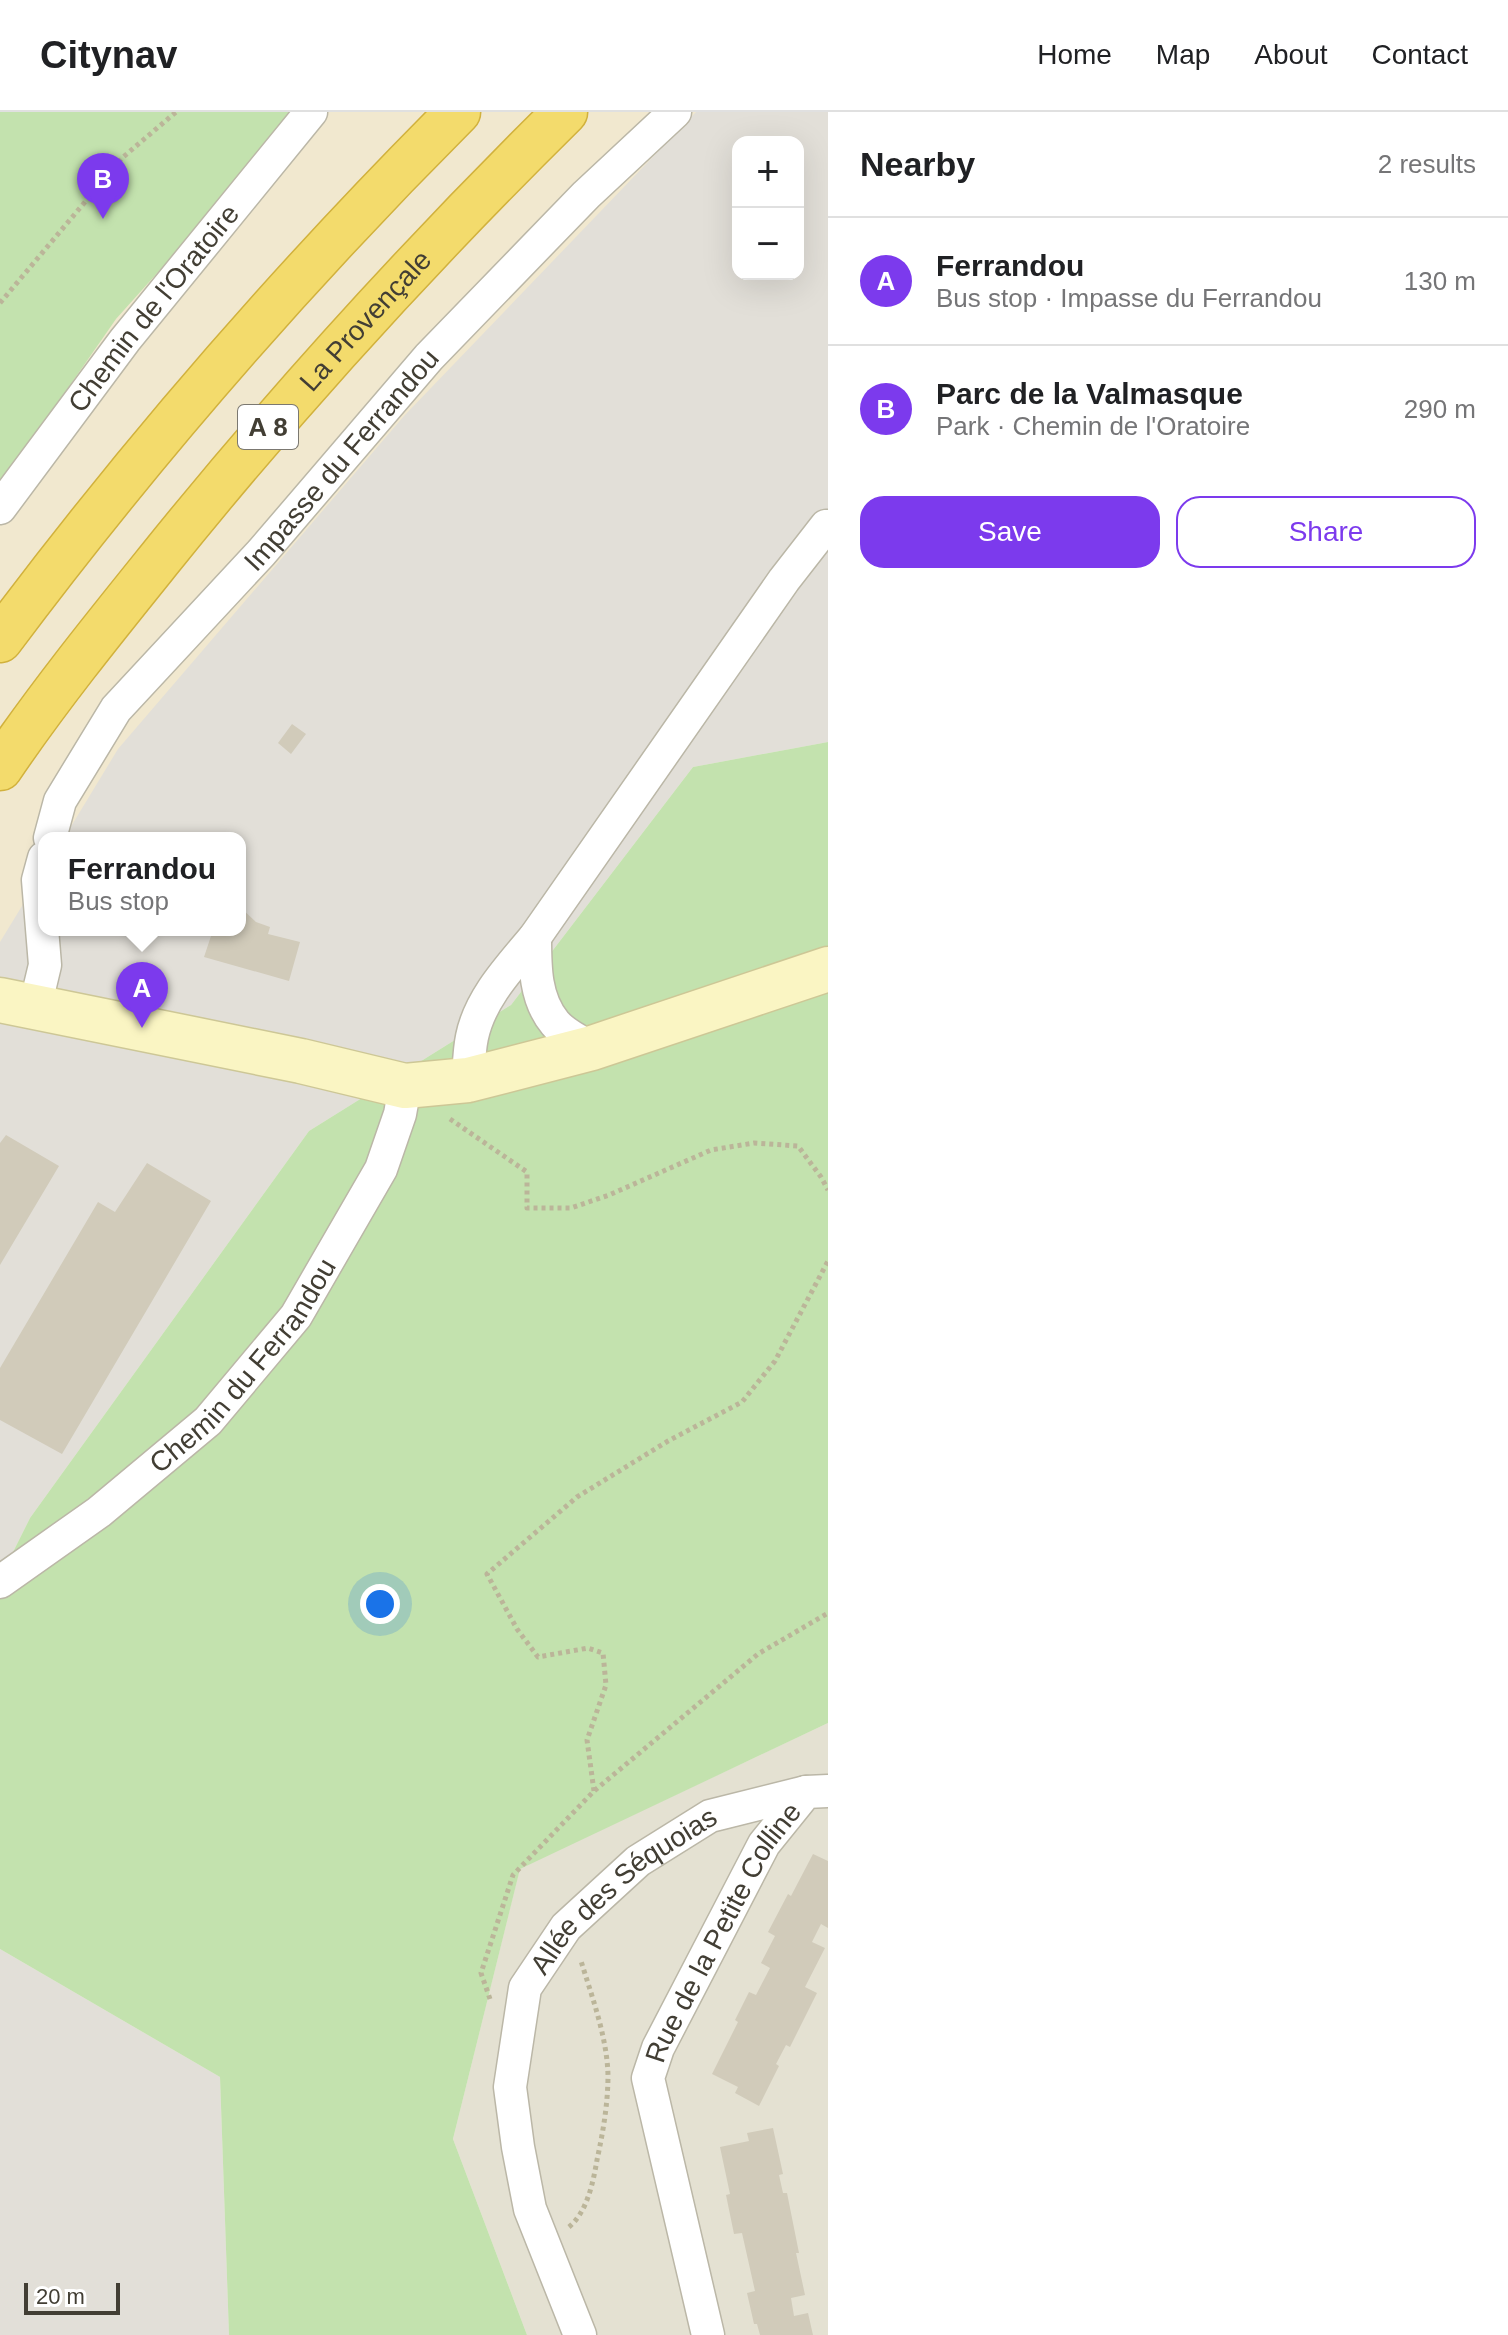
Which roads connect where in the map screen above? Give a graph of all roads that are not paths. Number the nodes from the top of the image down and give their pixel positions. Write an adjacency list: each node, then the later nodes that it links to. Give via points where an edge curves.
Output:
1 (311, 112): 5 (street, Chemin de l'Oratoire, via 125,340)
2 (458, 112): 7 (highway, A 8, via 281,296 174,419)
3 (565, 112): 8 (highway, La Provençale / A 8, via 363,320 234,466)
4 (675, 112): 9 (street, Impasse du Ferrandou, via 429,357 261,553 116,709 60,801)
5 (0, 508)
6 (826, 526): 11 (street)
7 (0, 640)
8 (0, 768)
9 (52, 832)
10 (43, 936): 13 (street, via 45,965)
11 (535, 937): 14 (street, via 539,996 555,1023); 15 (street, via 484,1005 472,1035)
12 (828, 969): 14 (main road)
13 (17, 1004): 16 (main road)
14 (592, 1048): 15 (main road)
15 (468, 1080): 16 (main road)
16 (405, 1086): 17 (street, Chemin du Ferrandou, via 381,1169 296,1316 208,1421 99,1512)
17 (0, 1582)
18 (817, 1791): 19 (street, Allée des Séquoias, via 710,1816 638,1861 566,1927 525,1988 510,2087 518,2147 530,2209); 20 (street, Rue de la Petite Colline, via 764,1844 658,2048 648,2078)
19 (580, 2335)
20 (708, 2335)

